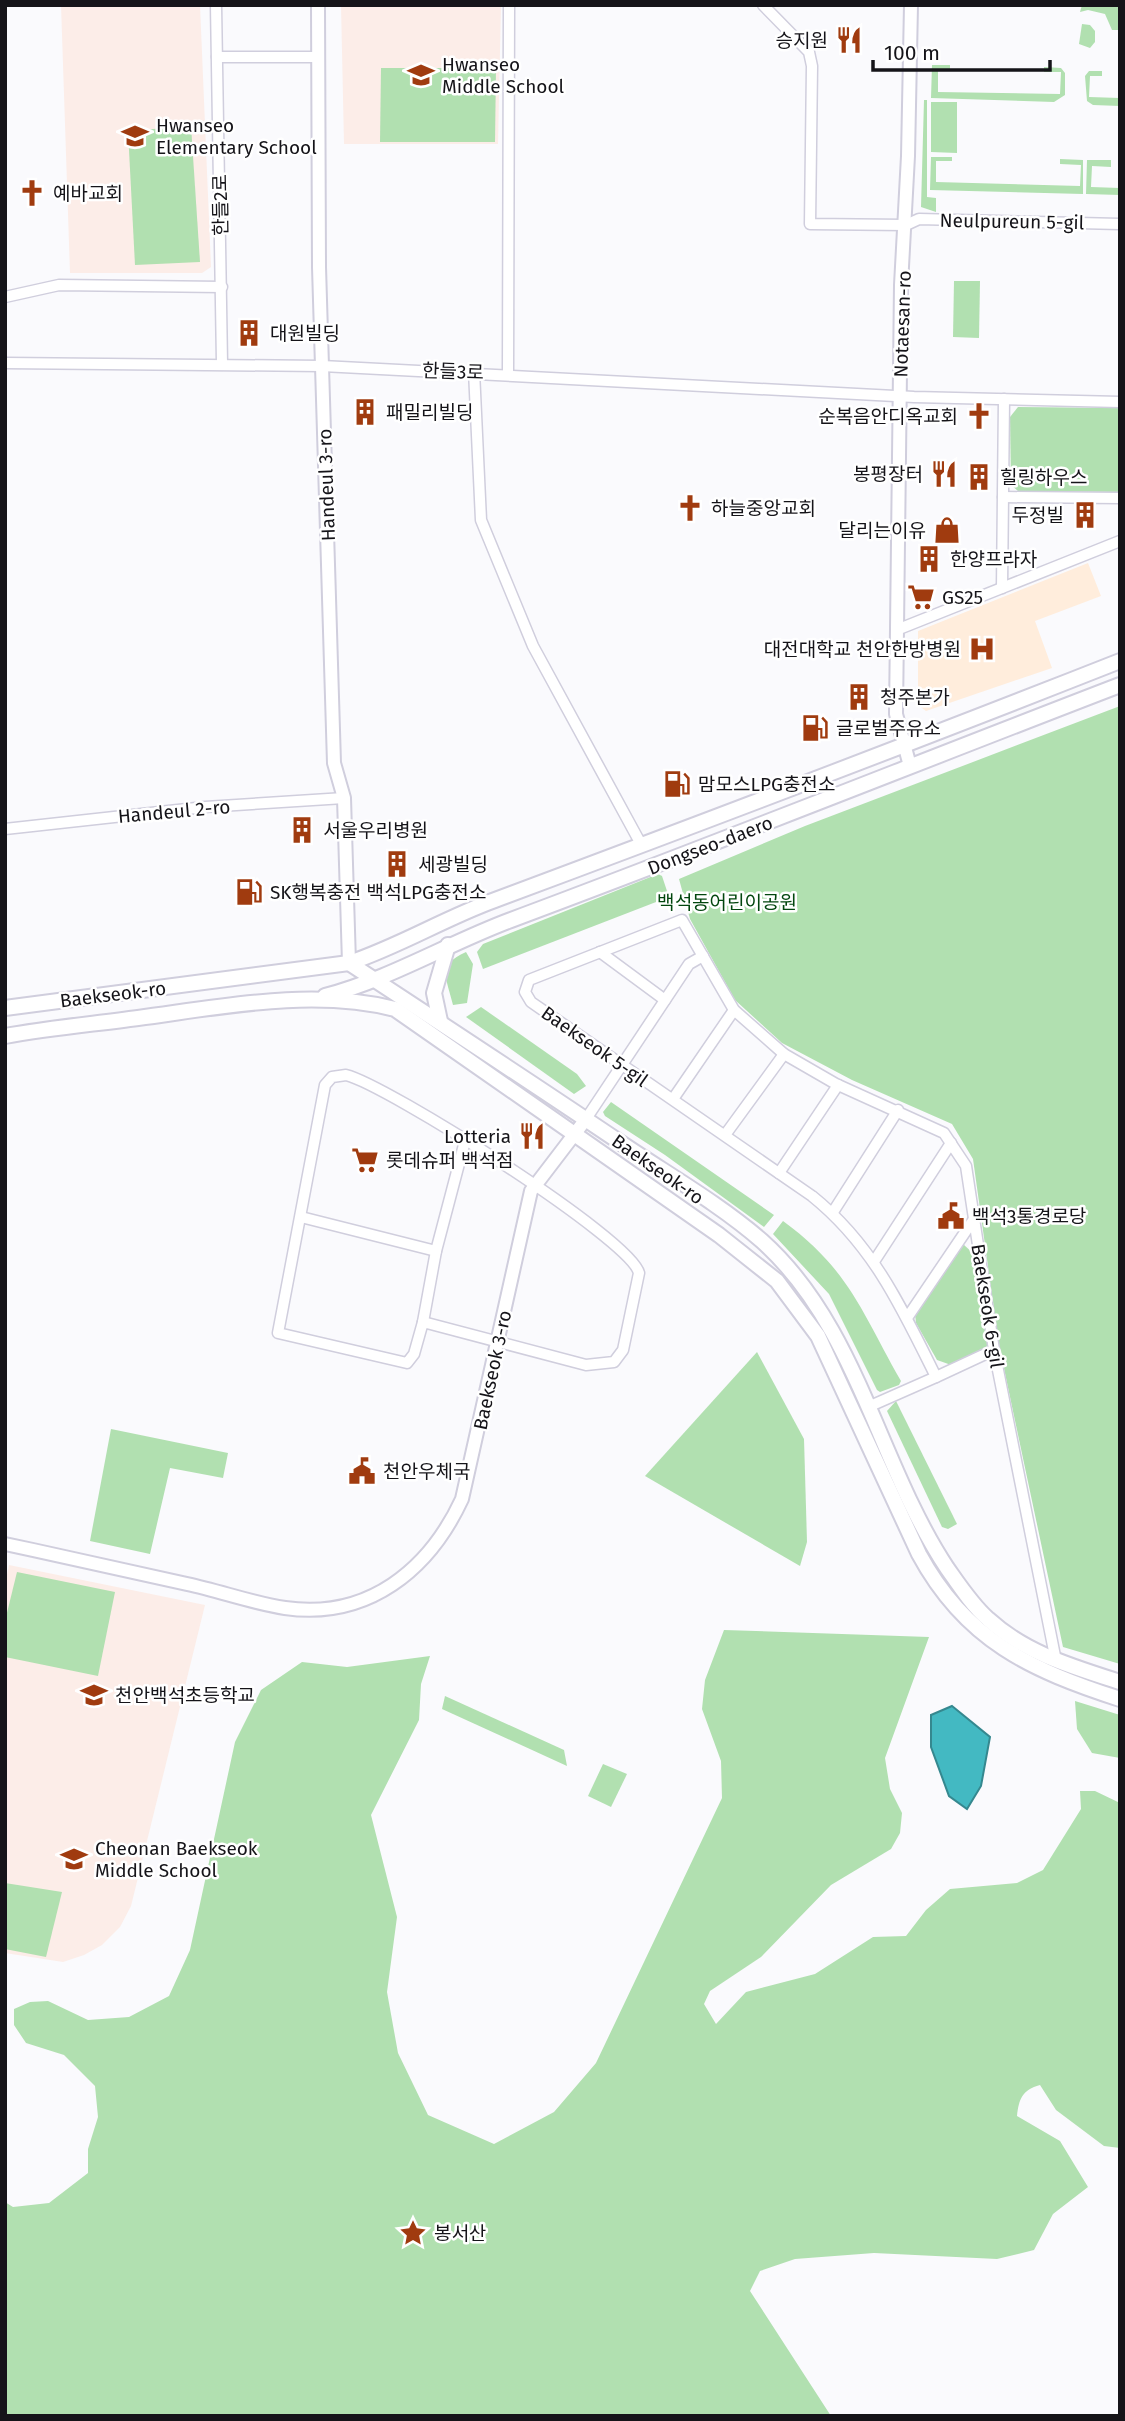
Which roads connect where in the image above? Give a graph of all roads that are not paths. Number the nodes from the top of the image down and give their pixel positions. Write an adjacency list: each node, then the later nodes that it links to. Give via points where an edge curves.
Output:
1 (216, 5): 6 (street, 한들2로)
2 (318, 5): 7 (street, Handeul 3-ro)
3 (509, 5): 16 (street)
4 (763, 5): 9 (street, Neulpureun 5-gil, via 808,52 812,66 810,224)
5 (911, 5): 9 (street, Notaesan-ro)
6 (217, 57): 7 (street); 10 (street, 한들2로)
7 (319, 57): 14 (street, Handeul 3-ro)
8 (1120, 224): 9 (street, Neulpureun 5-gil, via 919,219)
9 (906, 225): 17 (street, Notaesan-ro)
10 (222, 287): 11 (street, via 59,285); 13 (street, 한들2로)
11 (5, 297)
12 (5, 363): 13 (street, 한들3로)
13 (222, 363): 14 (street, 한들3로)
14 (322, 366): 15 (street, 한들3로); 29 (street, Handeul 3-ro, via 334,763)
15 (474, 371): 16 (street, 한들3로); 31 (street, via 481,520 533,646)
16 (508, 373): 17 (street, 한들3로)
17 (900, 395): 18 (street, 한들3로); 24 (street, Notaesan-ro)
18 (1003, 400): 19 (street, 한들3로); 20 (street)
19 (1120, 402)
20 (1003, 497): 21 (street); 23 (street)
21 (1120, 498)
22 (1120, 541): 23 (street)
23 (1002, 588): 24 (street)
24 (899, 629): 27 (street, Notaesan-ro, via 896,714)
25 (1120, 661): 27 (main road, Dongseo-daero)
26 (1120, 685): 28 (main road, Dongseo-daero)
27 (904, 746): 28 (street, Notaesan-ro); 31 (main road, Dongseo-daero)
28 (910, 766): 33 (main road, Dongseo-daero)
29 (344, 798): 30 (street, Handeul 2-ro, via 205,807); 36 (street, Handeul 3-ro)
30 (5, 829)
31 (642, 846): 36 (main road, Dongseo-daero, via 456,915 378,954)
32 (682, 920): 34 (street, Baekseok 5-gil); 35 (street, Baekseok 6-gil)
33 (448, 944): 37 (main road, Dongseo-daero); 43 (main road, via 434,993)
34 (600, 952): 39 (street); 46 (street, Baekseok 5-gil, via 529,980 525,992 531,1002)
35 (703, 956): 39 (street, Baekseok 3-ro, via 689,964); 42 (street, Baekseok 6-gil)
36 (349, 963): 37 (main road, Baekseok-ro); 40 (main road, Baekseok-ro)
37 (368, 982): 38 (main road, Dongseo-daero); 41 (main road); 43 (main road, Baekseok-ro)
38 (300, 1000): 41 (main road, Baekseok-ro, via 366,1002); 44 (main road, Baekseok-ro)
39 (665, 1000): 46 (street, Baekseok 3-ro)
40 (5, 1008)
41 (394, 1009): 51 (main road, Baekseok-ro)
42 (734, 1010): 45 (street, Baekseok 6-gil); 48 (street)
43 (440, 1021): 50 (main road, Baekseok-ro)
44 (5, 1036)
45 (784, 1054): 47 (street, Baekseok 6-gil); 52 (street)
46 (623, 1065): 48 (street, Baekseok 5-gil); 50 (street, Baekseok 3-ro)
47 (838, 1085): 49 (street, Baekseok 6-gil); 55 (street)
48 (673, 1099): 52 (street, Baekseok 5-gil)
49 (898, 1111): 54 (street, Baekseok 6-gil, via 944,1133); 57 (street)
50 (586, 1119): 51 (street, Baekseok 3-ro); 67 (main road, Baekseok-ro, via 762,1242 801,1285 845,1354)
51 (575, 1134): 56 (street, Baekseok 3-ro); 71 (main road, Baekseok-ro, via 755,1261 793,1299 818,1336 930,1575 964,1616 1041,1672)
52 (725, 1135): 55 (street, Baekseok 5-gil)
53 (465, 1140): 56 (street); 58 (street, via 363,1079 346,1074 332,1077 325,1085); 60 (street)
54 (951, 1143): 59 (street, Baekseok 6-gil, via 967,1166); 61 (street)
55 (779, 1172): 57 (street, Baekseok 5-gil)
56 (536, 1185): 64 (street, Baekseok 3-ro); 64 (street, via 637,1265 623,1350 614,1362 586,1365)
57 (833, 1212): 61 (street, Baekseok 5-gil)
58 (301, 1217): 60 (street); 63 (street, via 278,1333 407,1363)
59 (974, 1219): 62 (street); 65 (street, Baekseok 6-gil)
60 (436, 1251): 63 (street)
61 (875, 1261): 62 (street, Baekseok 5-gil)
62 (907, 1318): 66 (street, Baekseok 5-gil)
63 (423, 1322): 64 (street)
64 (498, 1342): 68 (street, Baekseok 3-ro, via 471,1468 447,1531 408,1574 371,1596 334,1606 287,1608)
65 (994, 1350): 66 (street); 69 (street, Baekseok 6-gil)
66 (936, 1377): 67 (street)
67 (868, 1407): 69 (main road, Baekseok-ro, via 922,1530 958,1584 987,1619)
68 (5, 1544)
69 (1056, 1662): 70 (main road, Baekseok-ro)
70 (1120, 1682)
71 (1120, 1699)

